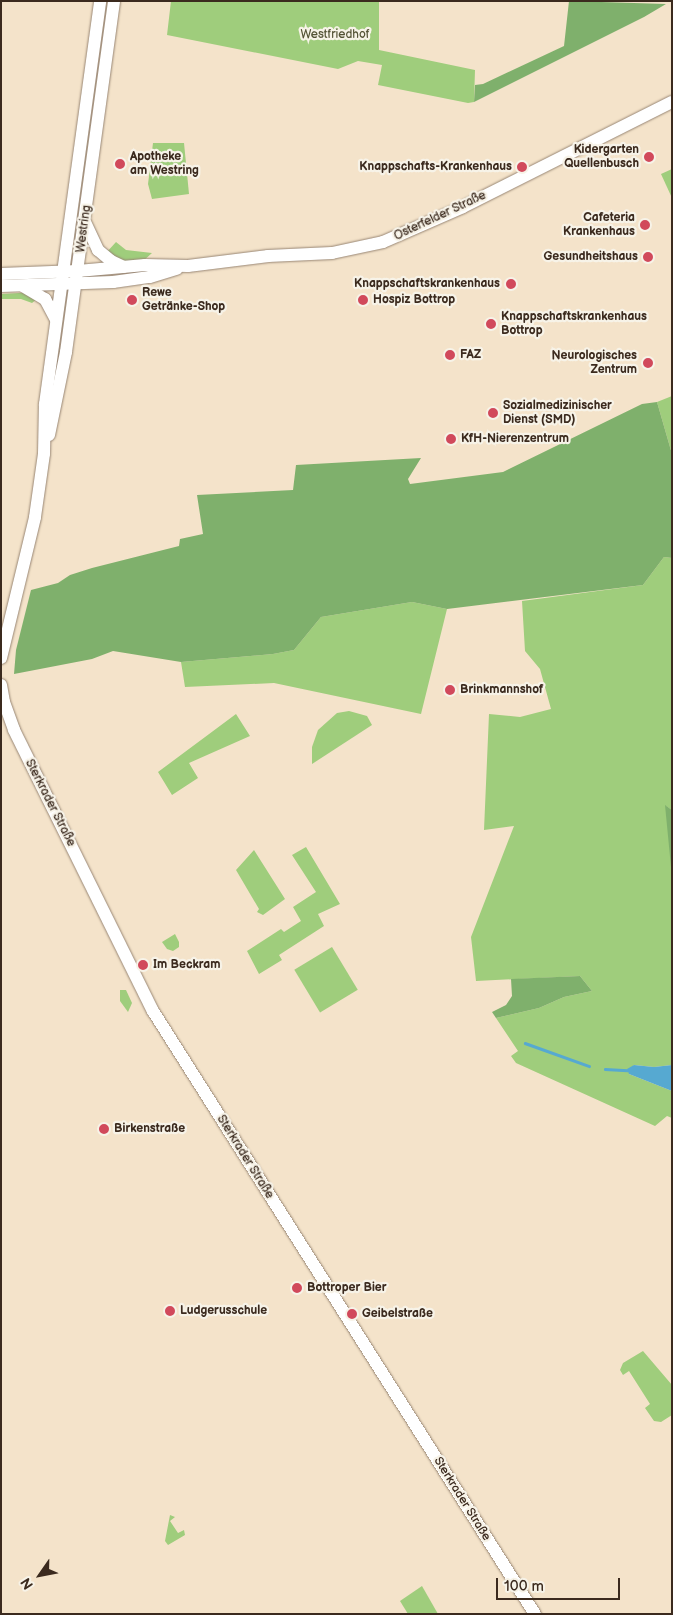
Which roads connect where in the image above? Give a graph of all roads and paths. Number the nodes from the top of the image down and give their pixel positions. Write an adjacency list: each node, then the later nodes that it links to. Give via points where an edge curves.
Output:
1 (100, 1): 8 (main road, Westring)
2 (114, 1): 4 (main road, Westring)
3 (672, 102): 5 (main road, Osterfelder Straße, via 463,207 383,242 332,253 268,256)
4 (84, 219): 6 (main road, via 98,250); 9 (main road, Westring)
5 (188, 266): 6 (main road, Osterfelder Straße); 9 (main road, Osterfelder Straße, via 144,278 113,282)
6 (126, 268): 9 (main road, Osterfelder Straße)
7 (1, 274): 8 (main road, Osterfelder Straße)
8 (63, 276): 9 (main road, Osterfelder Straße); 10 (main road, Osterfelder Straße); 12 (main road, Westring)
9 (77, 277): 13 (main road, Westring, via 55,417)
10 (20, 285): 11 (main road, Osterfelder Straße); 12 (main road, via 45,299)
11 (1, 286)
12 (56, 320): 13 (main road, Westring)
13 (44, 454): 14 (main road, Westring, via 33,531)
14 (1, 658)
15 (1, 685): 16 (main road, Sterkrader Straße, via 14,730 153,1011 520,1592)
16 (536, 1611)

